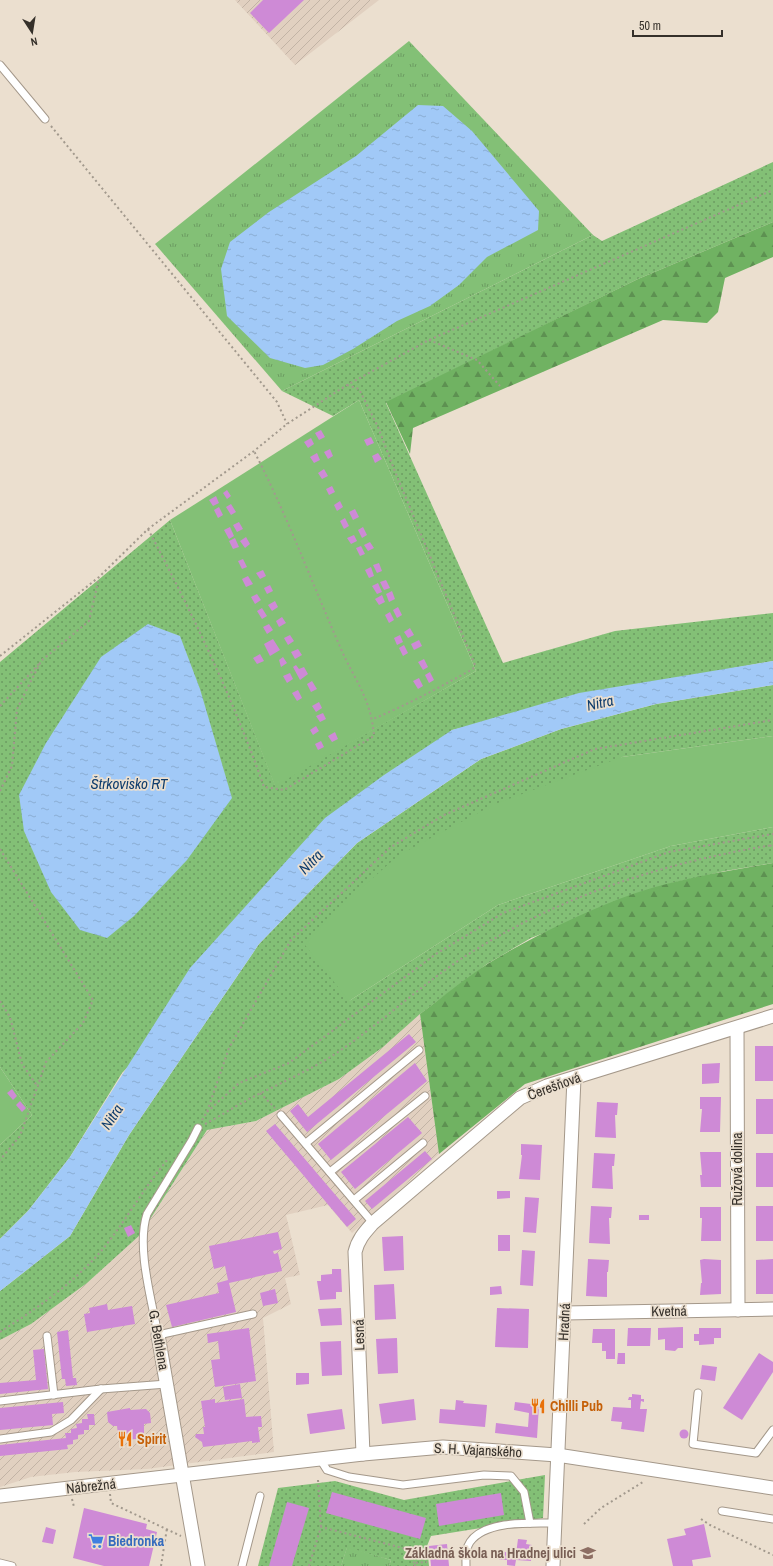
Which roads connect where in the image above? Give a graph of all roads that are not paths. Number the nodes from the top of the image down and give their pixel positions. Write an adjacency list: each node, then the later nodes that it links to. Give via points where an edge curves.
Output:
1 (0, 65): 2 (lane)
2 (45, 119)
3 (773, 1016): 4 (street, Čerešňová)
4 (737, 1028): 6 (street, Čerešňová); 16 (street, Ružová dolina)
5 (419, 1050): 10 (lane)
6 (574, 1078): 14 (street, Čerešňová, via 520,1098); 17 (street, Hradná)
7 (425, 1096): 12 (lane)
8 (281, 1115): 10 (lane)
9 (198, 1128): 20 (lane, G. Bethlena, via 143,1225 143,1250)
10 (306, 1143): 12 (lane)
11 (423, 1143): 13 (lane)
12 (330, 1172): 13 (lane)
13 (354, 1200): 14 (lane)
14 (373, 1223): 28 (street, Lesná, via 357,1244 355,1252)
15 (773, 1309): 16 (street, Kvetná)
16 (738, 1310): 17 (street, Kvetná)
17 (565, 1313): 29 (street, Hradná)
18 (253, 1314): 20 (lane)
19 (47, 1336): 24 (lane)
20 (158, 1336): 21 (street, G. Bethlena)
21 (167, 1384): 22 (lane); 31 (street, G. Bethlena)
22 (101, 1389): 24 (lane); 27 (lane, via 71,1420 51,1432)
23 (698, 1393): 26 (lane, via 693,1444 756,1453)
24 (54, 1395): 25 (lane)
25 (0, 1401)
26 (773, 1430)
27 (0, 1439)
28 (364, 1454): 29 (street, S. H. Vajanského, via 443,1447); 30 (street, S. H. Vajanského)
29 (557, 1455): 32 (street, S. H. Vajanského); 38 (street, Hradná)
30 (320, 1459): 31 (street, S. H. Vajanského); 37 (lane, via 327,1470 349,1477 403,1486 484,1475 511,1476 524,1492)
31 (182, 1476): 33 (street, Nábrežná); 41 (street, G. Bethlena)
32 (773, 1488)
33 (0, 1496)
34 (260, 1496): 42 (lane)
35 (722, 1511): 36 (lane)
36 (773, 1519)
37 (530, 1523): 38 (lane); 43 (lane, via 495,1526 475,1536 469,1542 466,1552)
38 (556, 1524): 44 (street, Hradná)
39 (0, 1563): 40 (lane)
40 (12, 1566)
41 (198, 1566)
42 (242, 1566)
43 (466, 1566)
44 (552, 1566)

